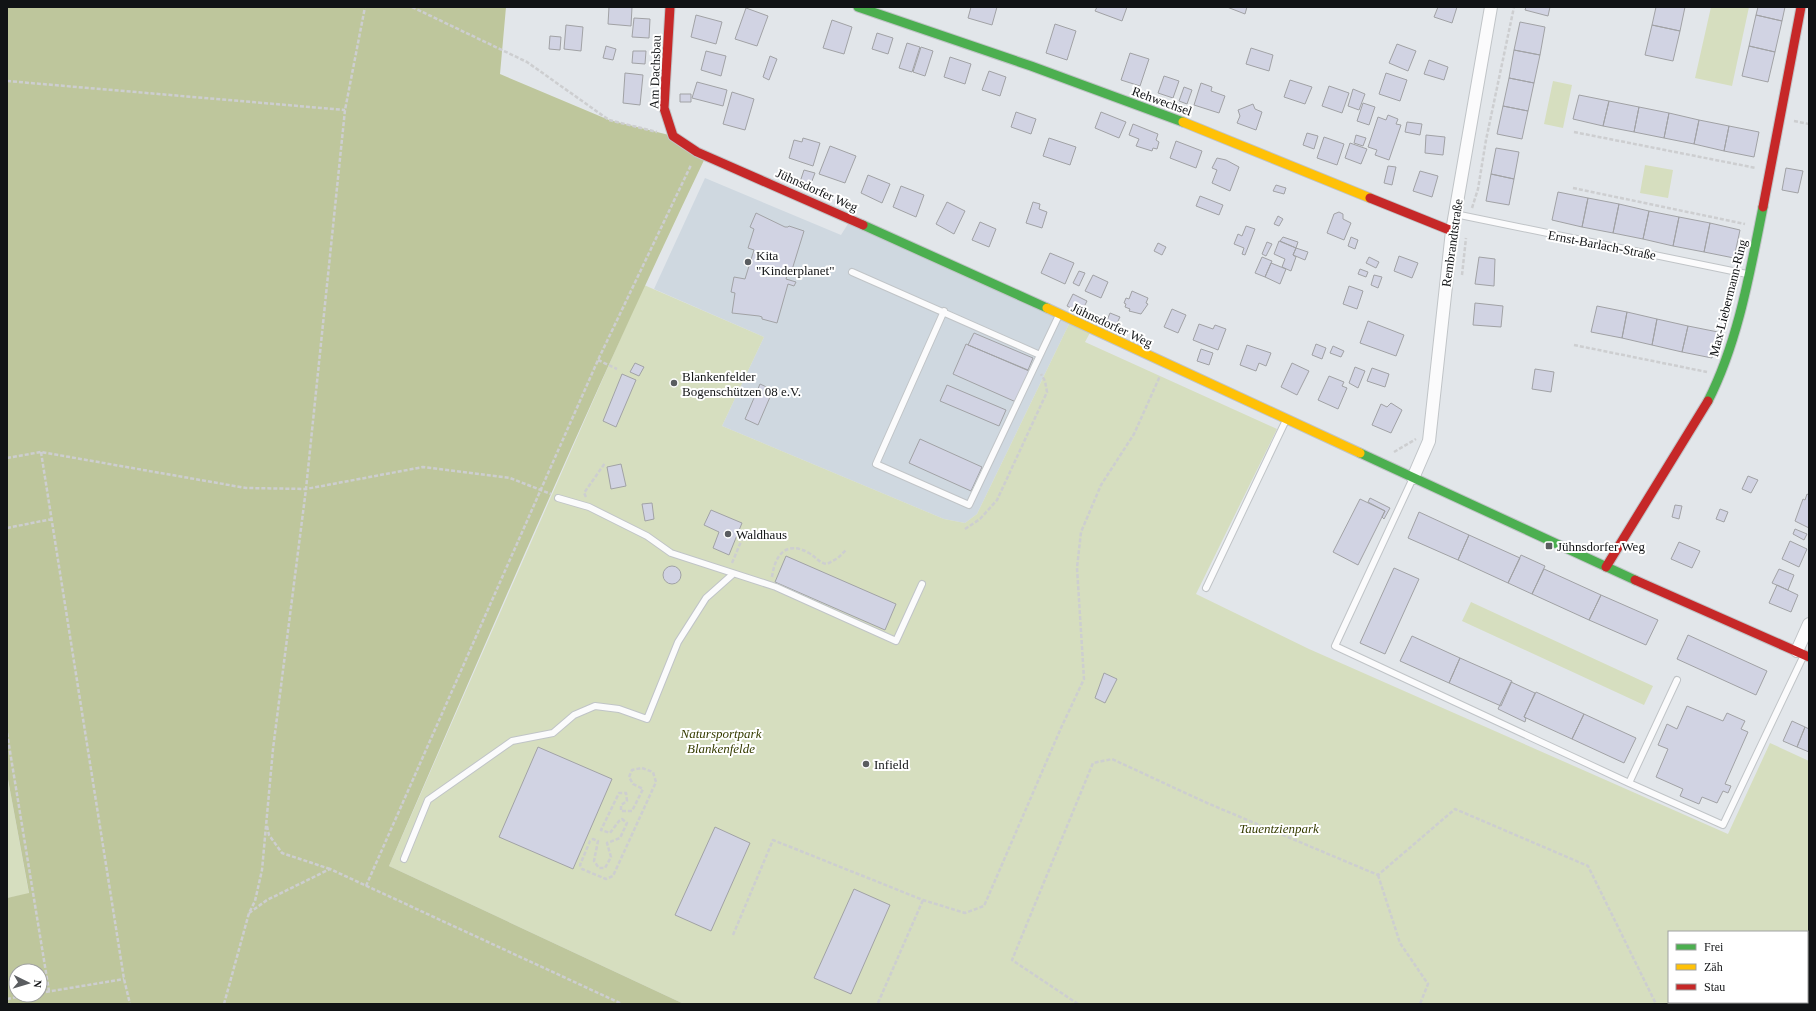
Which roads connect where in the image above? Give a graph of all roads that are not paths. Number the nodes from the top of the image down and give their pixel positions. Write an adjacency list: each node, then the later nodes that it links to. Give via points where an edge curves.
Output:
1 (670, 7): 5 (street, Am Dachsbau, via 664,108)
2 (858, 7): 7 (street, Rehwechsel, via 1031,66 1199,128)
3 (1491, 7): 6 (street, Rembrandtstraße)
4 (1801, 7): 9 (street, Max-Liebermann-Ring)
5 (673, 136): 11 (street, Jühnsdorfer Weg, via 697,152)
6 (1455, 214): 7 (street, Rembrandtstraße); 9 (lane, Ernst-Barlach-Straße)
7 (1452, 231): 14 (street, Rembrandtstraße, via 1429,441)
8 (852, 272): 10 (lane)
9 (1749, 274): 16 (street, Max-Liebermann-Ring, via 1733,342 1721,375 1699,417)
10 (944, 311): 12 (lane); 12 (lane, via 876,464 969,506)
11 (1059, 315): 12 (lane); 13 (street, Jühnsdorfer Weg)
12 (1040, 355)
13 (1286, 420): 14 (street, Jühnsdorfer Weg); 19 (lane)
14 (1413, 478): 16 (street, Jühnsdorfer Weg); 23 (lane, via 1335,646)
15 (558, 498): 17 (lane, via 589,507 647,536 671,553)
16 (1606, 567): 21 (street, Jühnsdorfer Weg)
17 (731, 573): 18 (lane, via 771,586 896,641); 24 (lane, via 706,598 678,642 647,719 619,709 595,706 574,715 553,732 512,741 428,800)
18 (922, 584)
19 (1206, 588)
20 (1809, 624): 21 (street)
21 (1804, 654): 23 (lane, via 1723,825)
22 (1677, 680): 23 (lane)
23 (1629, 783)
24 (404, 859)

